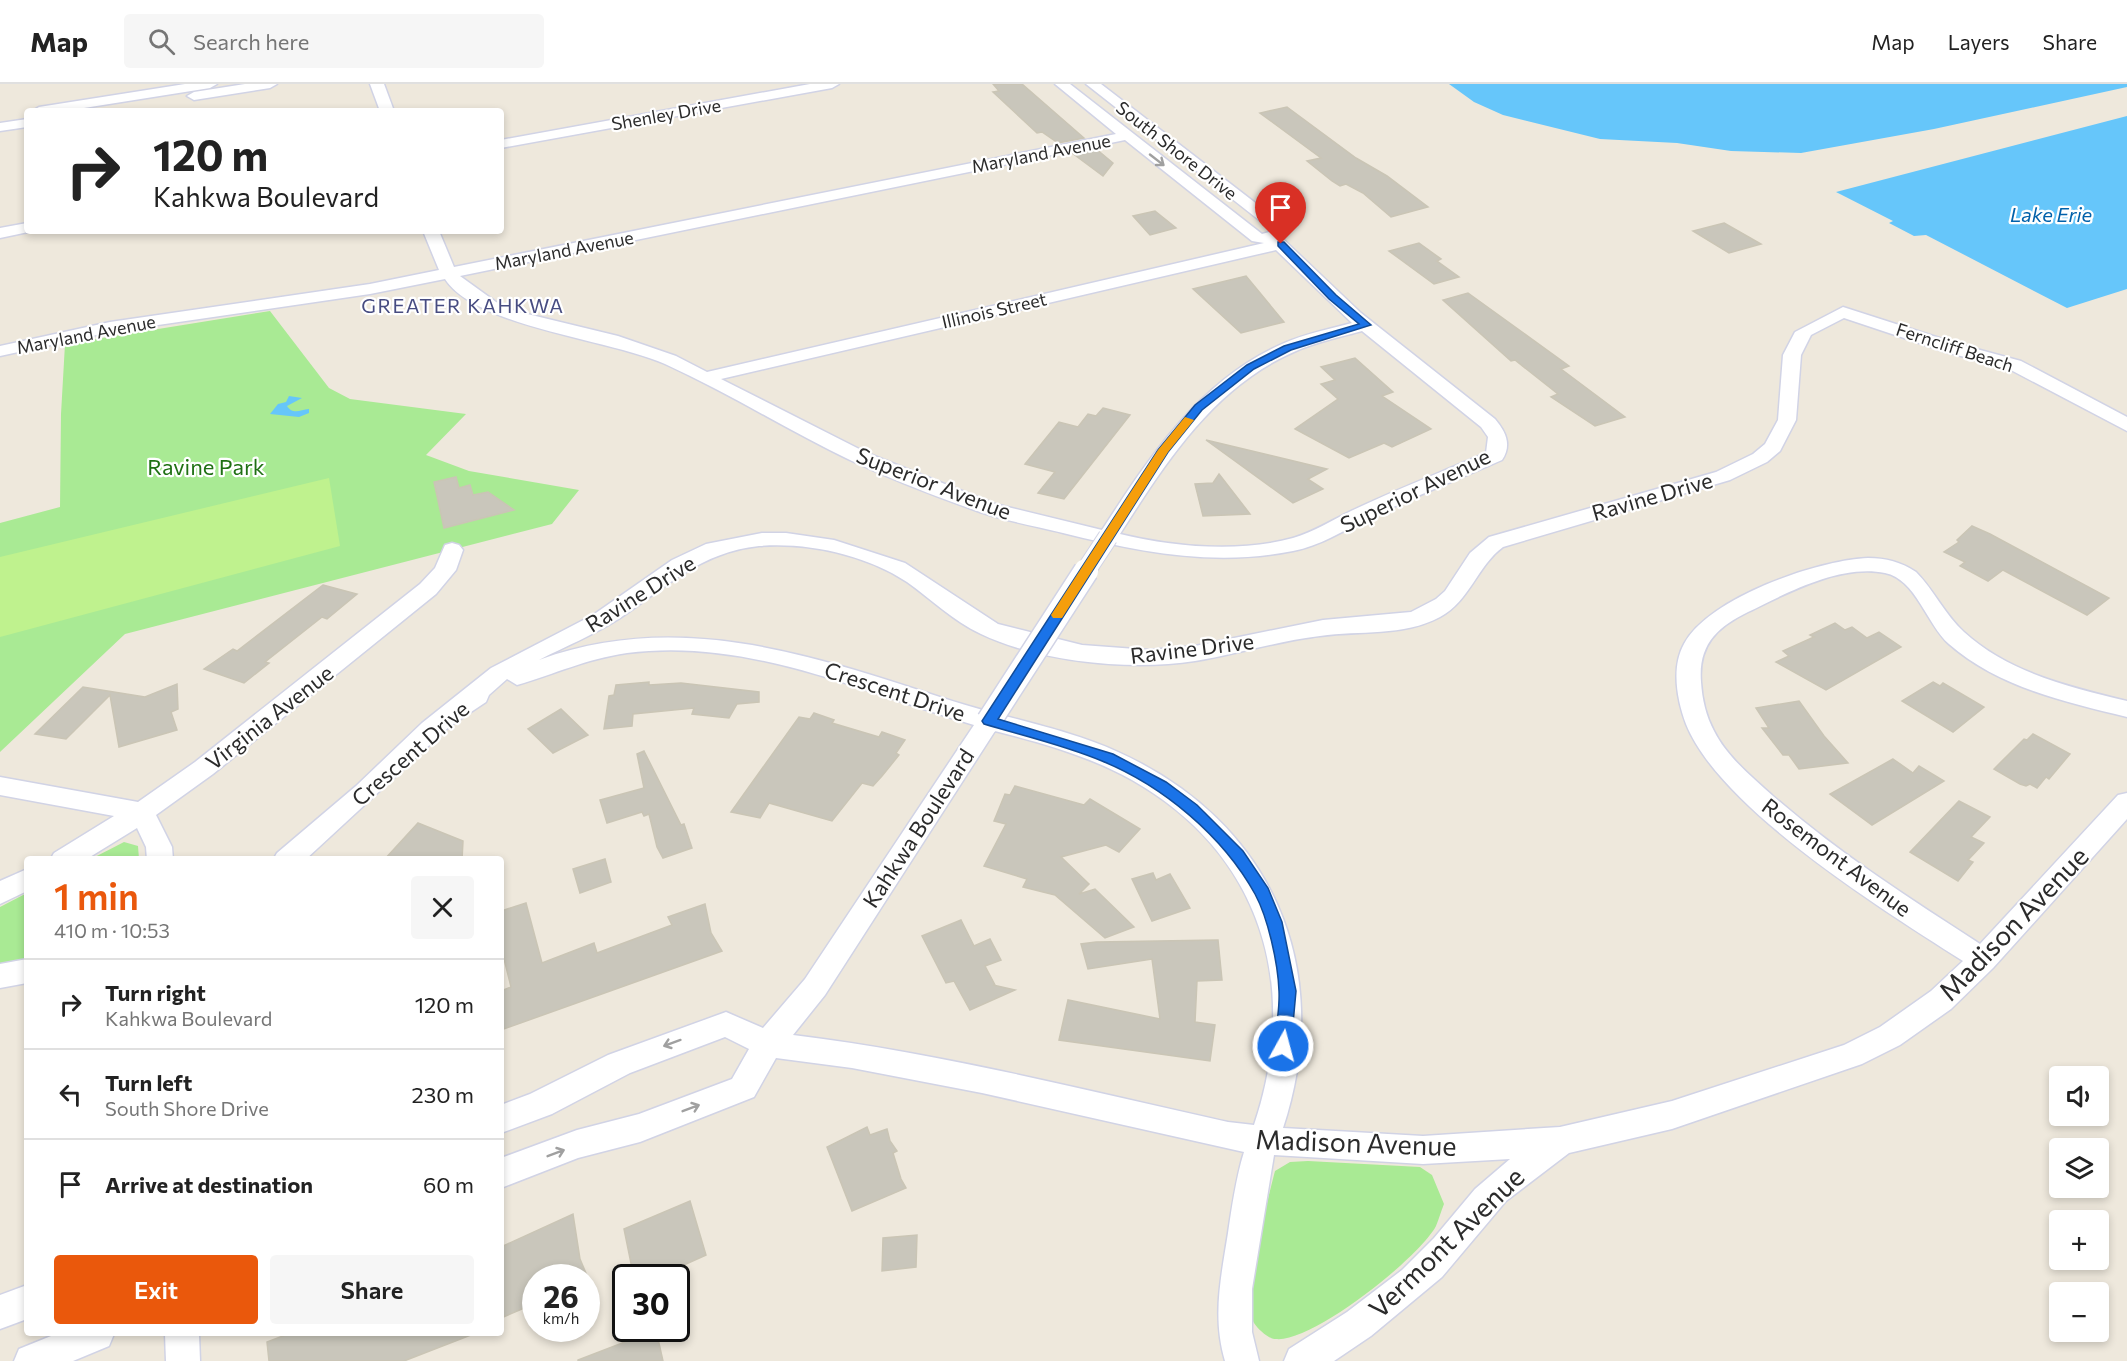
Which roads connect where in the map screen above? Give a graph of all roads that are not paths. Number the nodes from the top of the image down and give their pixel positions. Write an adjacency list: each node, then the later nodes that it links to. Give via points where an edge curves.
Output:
1 (210, 84): 8 (street)
2 (270, 84): 9 (street)
3 (377, 84): 10 (street)
4 (779, 84): 15 (street, Shenley Drive)
5 (831, 84): 17 (street, Shenley Drive)
6 (1062, 84): 16 (street, South Shore Drive)
7 (1093, 84): 23 (street, South Shore Drive, via 1282,231)
8 (58, 108)
9 (119, 108)
10 (386, 108)
11 (24, 113): 12 (street)
12 (0, 117)
13 (24, 123): 14 (street)
14 (0, 127)
15 (504, 132)
16 (1126, 136): 23 (street, South Shore Drive, one-way to 23, via 1258,238); 24 (street, Maryland Avenue)
17 (504, 143)
18 (24, 218): 19 (street)
19 (0, 222)
20 (24, 229): 21 (street)
21 (0, 233)
22 (432, 234): 24 (street)
23 (1278, 241): 26 (street, South Shore Drive, via 1332,297); 28 (street, Illinois Street)
24 (449, 273): 27 (street, Maryland Avenue, via 344,294 110,327); 28 (street, Superior Avenue, via 467,291 509,315 612,340)
25 (1843, 312): 29 (street, Ferncliff Beach, via 2015,365); 33 (street, Ravine Drive, via 1804,332 1792,355 1787,420 1773,447 1760,458 1723,476 1496,542 1476,558 1456,595 1431,613 1401,622 1339,625 1243,645 1127,658 991,631 885,561 836,544 755,540 735,542 690,558 619,609 504,670)
26 (1366, 325): 30 (street, South Shore Drive, via 1478,414 1496,431); 31 (street, Kahkwa Boulevard, via 1288,348 1250,367 1214,393 1164,450)
27 (0, 351)
28 (707, 377): 31 (street, Superior Avenue, via 860,457 954,496)
29 (2127, 426)
30 (1499, 441): 31 (street, Superior Avenue, via 1495,456 1318,537 1292,545 1229,553 1198,552)
31 (1108, 537): 35 (street, Kahkwa Boulevard, bridge)
32 (452, 550): 38 (street, Virginia Avenue, via 445,570 428,589 204,768)
33 (465, 703): 35 (street, Crescent Drive, via 526,673 589,651 654,642 691,643 784,656); 41 (street, Crescent Drive)
34 (2127, 709): 44 (street, Rosemont Avenue, via 2057,691 2016,675 1955,636 1911,577 1889,567 1861,564 1784,587 1717,618 1691,650 1688,669 1694,712 1705,738 1733,775 1803,837)
35 (989, 721): 47 (street, Kahkwa Boulevard, via 815,987); 49 (street, Crescent Drive, via 1046,736 1119,763 1192,809 1238,855 1262,893 1274,922 1288,991 1274,1108)
36 (0, 786): 38 (street)
37 (2127, 802): 44 (street, Madison Avenue)
38 (142, 812): 39 (street, Virginia Avenue); 40 (street)
39 (70, 856)
40 (160, 856)
41 (291, 856)
42 (24, 881): 43 (street)
43 (0, 893)
44 (1983, 960): 50 (street, Madison Avenue, via 1932,1006 1890,1036 1852,1055 1672,1115)
45 (24, 972): 46 (street)
46 (0, 976)
47 (768, 1044): 48 (street, one-way to 48, via 726,1024 619,1064 541,1104); 49 (street, Madison Avenue, via 852,1055 1050,1094 1228,1136); 51 (street, Kahkwa Boulevard, one-way to 47, via 578,1144 640,1128 742,1088)
48 (504, 1118)
49 (1264, 1140): 50 (street, Madison Avenue, via 1423,1150); 58 (street, Crescent Drive, via 1255,1170 1234,1295 1234,1339)
50 (1560, 1141): 59 (street, Vermont Avenue, via 1511,1174 1446,1249 1399,1293 1362,1323)
51 (504, 1172)
52 (24, 1303): 53 (street)
53 (0, 1312)
54 (92, 1336): 56 (street)
55 (182, 1336): 57 (street)
56 (31, 1361)
57 (183, 1361)
58 (1242, 1361)
59 (1300, 1361)

